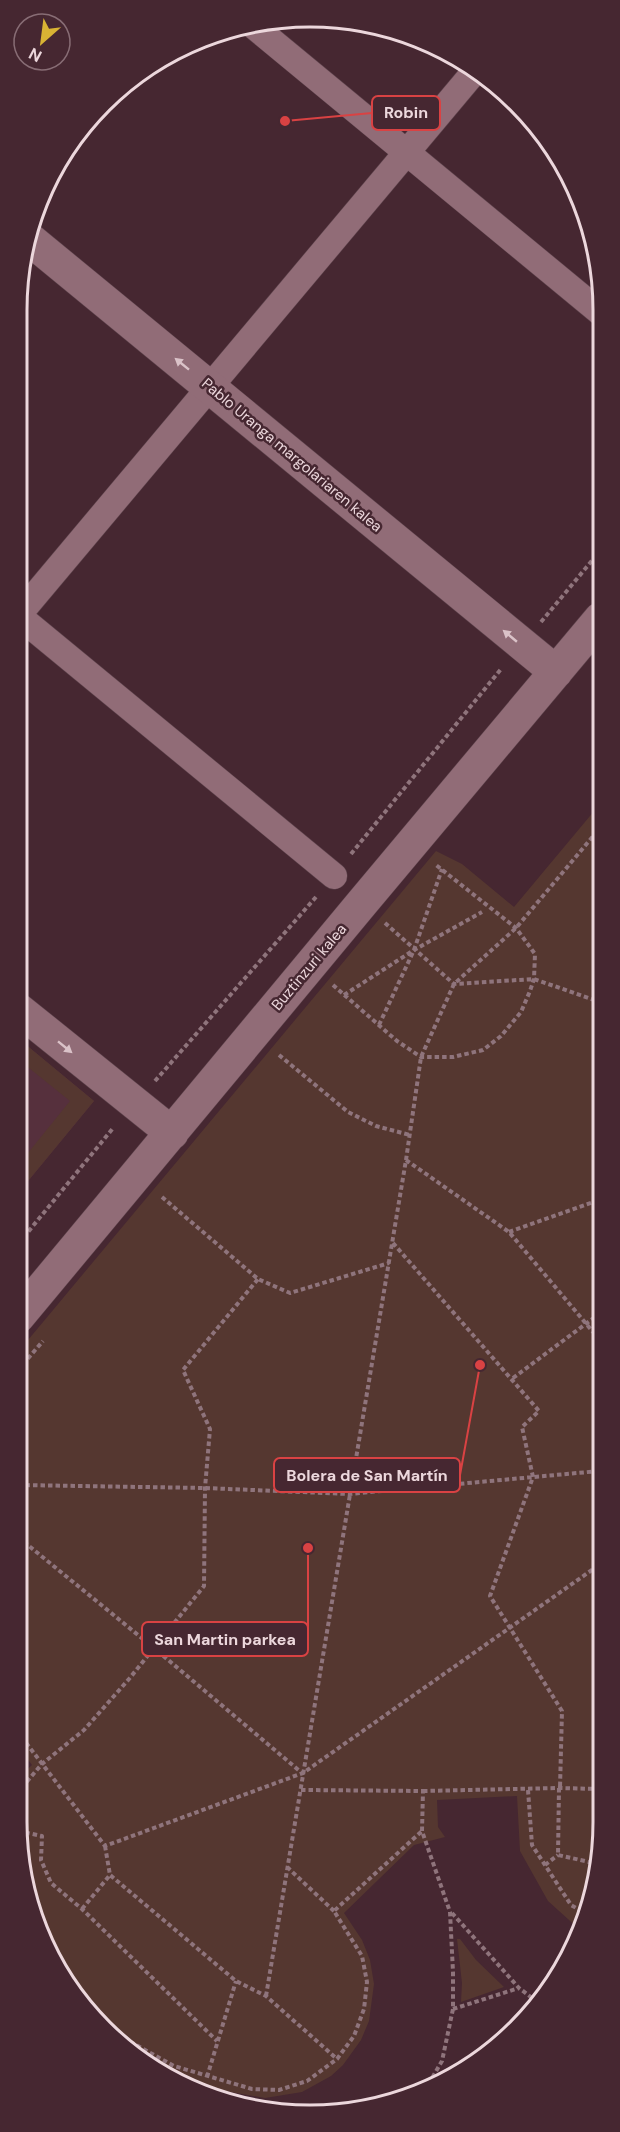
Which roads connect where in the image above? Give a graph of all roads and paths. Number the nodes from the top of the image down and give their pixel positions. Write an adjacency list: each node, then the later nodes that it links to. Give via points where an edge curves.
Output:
1 (260, 31): 3 (street)
2 (470, 77): 3 (street)
3 (406, 152): 5 (street); 6 (street)
4 (35, 244): 6 (street, Pablo Uranga margolariaren kalea, one-way to 4)
5 (593, 307)
6 (210, 387): 8 (street); 11 (street, Pablo Uranga margolariaren kalea, one-way to 6)
7 (593, 559): 11 (path)
8 (27, 605)
9 (27, 623): 16 (street)
10 (593, 627): 12 (street, Buztinzuri kalea)
11 (521, 645): 12 (street, Pablo Uranga margolariaren kalea); 16 (path)
12 (556, 672): 31 (street, Buztinzuri kalea)
13 (593, 836): 19 (path)
14 (436, 865): 15 (path)
15 (442, 870): 19 (path); 20 (path)
16 (334, 876): 30 (path)
17 (482, 912): 20 (path)
18 (384, 922): 20 (path)
19 (516, 928): 21 (path, via 535,954); 23 (path)
20 (414, 950): 23 (path); 24 (path); 27 (path)
21 (534, 979): 23 (path); 25 (path); 29 (path, via 521,1011 501,1036 483,1050 453,1058)
22 (333, 984): 24 (path)
23 (454, 984): 29 (path)
24 (344, 995): 27 (path)
25 (593, 1000)
26 (27, 1016): 30 (street, one-way to 30)
27 (378, 1025): 29 (path)
28 (279, 1055): 32 (path, via 348,1112 376,1126)
29 (422, 1057): 32 (path)
30 (134, 1103): 31 (street); 37 (path)
31 (172, 1133): 41 (street, Buztinzuri kalea)
32 (410, 1134): 33 (path)
33 (406, 1160): 36 (path); 38 (path)
34 (162, 1197): 40 (path)
35 (593, 1202): 36 (path)
36 (509, 1232): 43 (path)
37 (27, 1233)
38 (392, 1243): 39 (path); 47 (path, via 539,1411 522,1427)
39 (389, 1263): 40 (path, via 290,1293); 50 (path)
40 (258, 1279): 49 (path, via 183,1370 210,1429)
41 (27, 1306)
42 (593, 1319): 43 (path)
43 (586, 1324): 44 (path); 45 (path)
44 (593, 1333)
45 (513, 1378)
46 (593, 1472): 47 (path)
47 (533, 1477): 50 (path); 53 (path, via 490,1596)
48 (27, 1485): 49 (path)
49 (205, 1488): 50 (path); 54 (path, via 204,1586)
50 (349, 1494): 57 (path)
51 (27, 1544): 54 (path)
52 (593, 1568): 53 (path)
53 (510, 1626): 57 (path); 59 (path, via 562,1711)
54 (154, 1648): 56 (path, via 84,1730); 57 (path)
55 (27, 1744): 56 (path)
56 (42, 1764): 58 (path); 66 (path)
57 (303, 1773): 61 (path); 66 (path)
58 (27, 1781)
59 (560, 1788): 60 (path); 62 (path); 67 (path)
60 (593, 1789)
61 (301, 1790): 63 (path); 70 (path)
62 (528, 1790): 63 (path); 69 (path, via 532,1845)
63 (423, 1791): 64 (path)
64 (422, 1831): 74 (path); 75 (path)
65 (28, 1833): 72 (path, via 42,1836 42,1860 51,1883)
66 (105, 1846): 71 (path)
67 (558, 1855): 68 (path); 69 (path)
68 (590, 1862)
69 (545, 1865): 73 (path, via 571,1905)
70 (287, 1867): 74 (path); 78 (path)
71 (110, 1875): 72 (path); 76 (path)
72 (82, 1909): 81 (path)
73 (579, 1910)
74 (333, 1911): 83 (path, via 362,1956 367,1982 364,2009 354,2036)
75 (450, 1912): 77 (path); 80 (path)
76 (236, 1981): 78 (path); 81 (path)
77 (519, 1988): 79 (path); 80 (path)
78 (266, 1996): 83 (path)
79 (532, 1998)
80 (453, 2009): 85 (path, via 442,2061)
81 (217, 2041): 84 (path)
82 (134, 2044): 84 (path, via 174,2066)
83 (337, 2059): 84 (path, via 307,2082 279,2090 252,2089)
84 (207, 2077)
85 (433, 2077)

